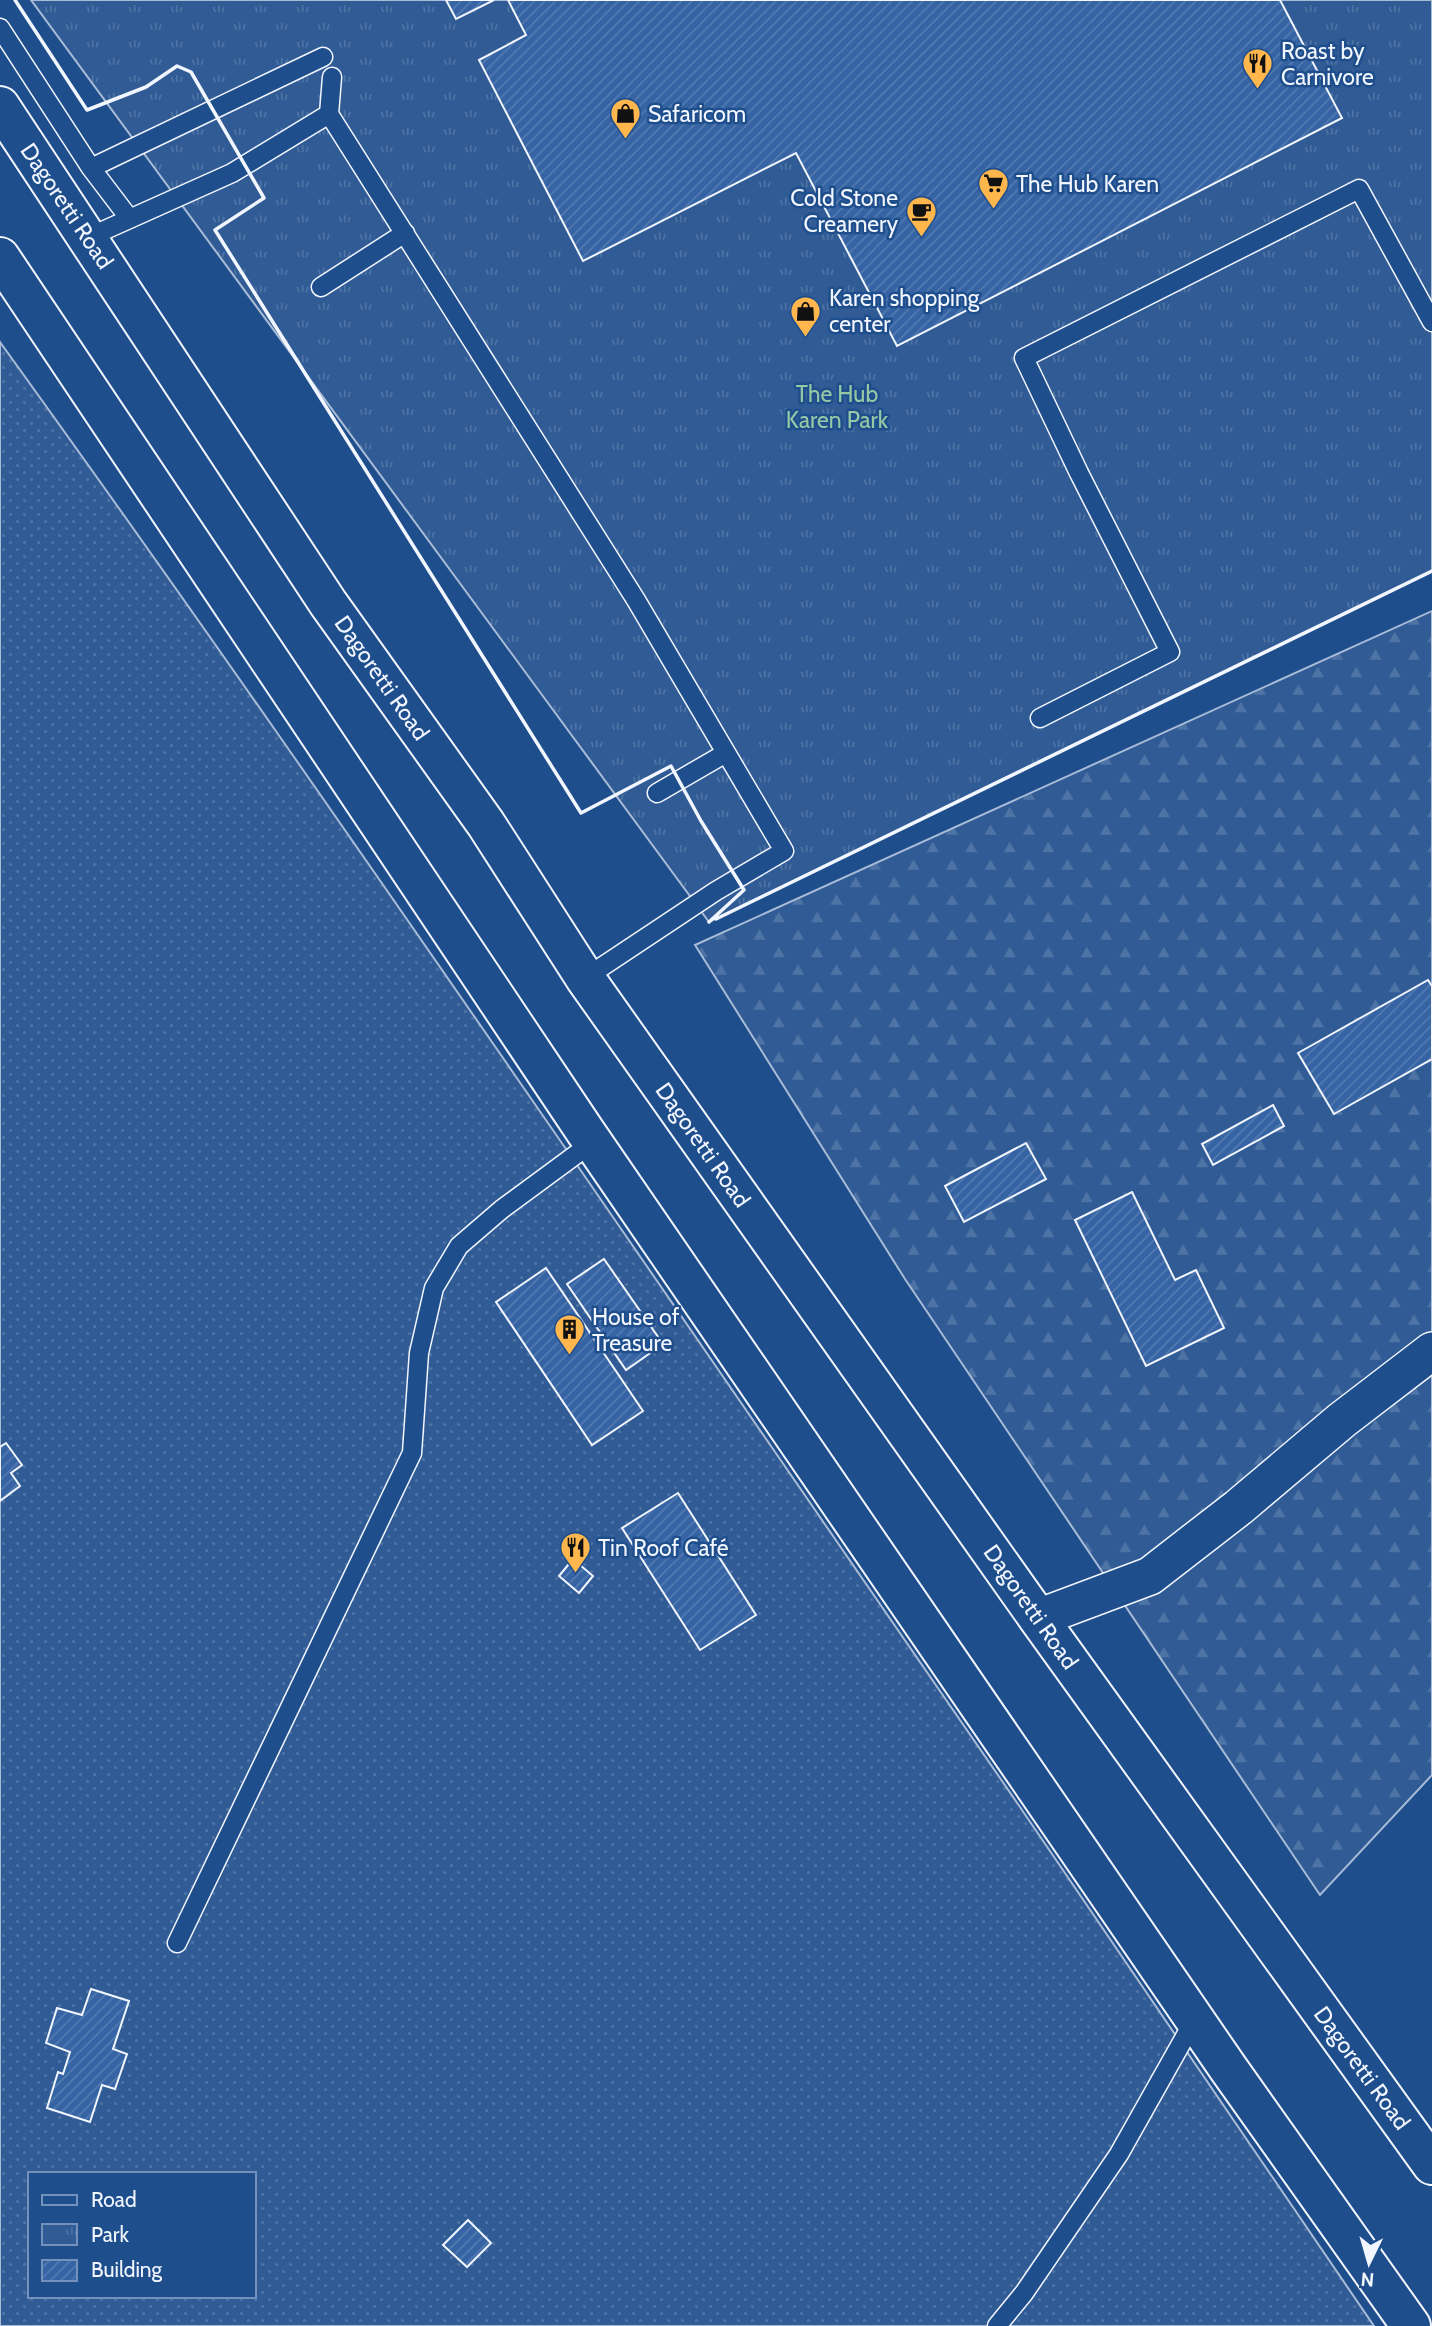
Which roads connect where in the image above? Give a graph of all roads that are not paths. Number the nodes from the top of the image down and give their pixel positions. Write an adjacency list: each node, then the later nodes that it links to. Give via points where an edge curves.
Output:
1 (0, 28): 6 (lane)
2 (323, 57): 6 (lane)
3 (332, 77): 5 (lane)
4 (0, 106): 9 (main road, Dagoretti Road)
5 (329, 114): 7 (lane, via 232,173); 8 (lane)
6 (92, 168): 7 (lane)
7 (129, 218): 9 (lane)
8 (405, 233): 11 (lane); 14 (lane)
9 (88, 238): 16 (main road, Dagoretti Road, via 328,603 486,824)
10 (0, 257): 17 (main road)
11 (321, 286)
12 (1432, 322): 13 (lane, via 1359,189 1024,358 1170,652)
13 (1040, 718)
14 (726, 753): 15 (lane); 16 (lane, via 784,851)
15 (657, 793)
16 (585, 978): 19 (main road, Dagoretti Road)
17 (593, 1142): 20 (lane, via 458,1246 434,1288 419,1353 412,1453); 21 (main road)
18 (1432, 1351): 19 (street, via 1150,1576)
19 (1038, 1618): 22 (main road, Dagoretti Road)
20 (177, 1943)
21 (1195, 2019): 23 (main road); 24 (lane, via 1119,2154)
22 (1432, 2165)
23 (1411, 2325)
24 (997, 2326)

